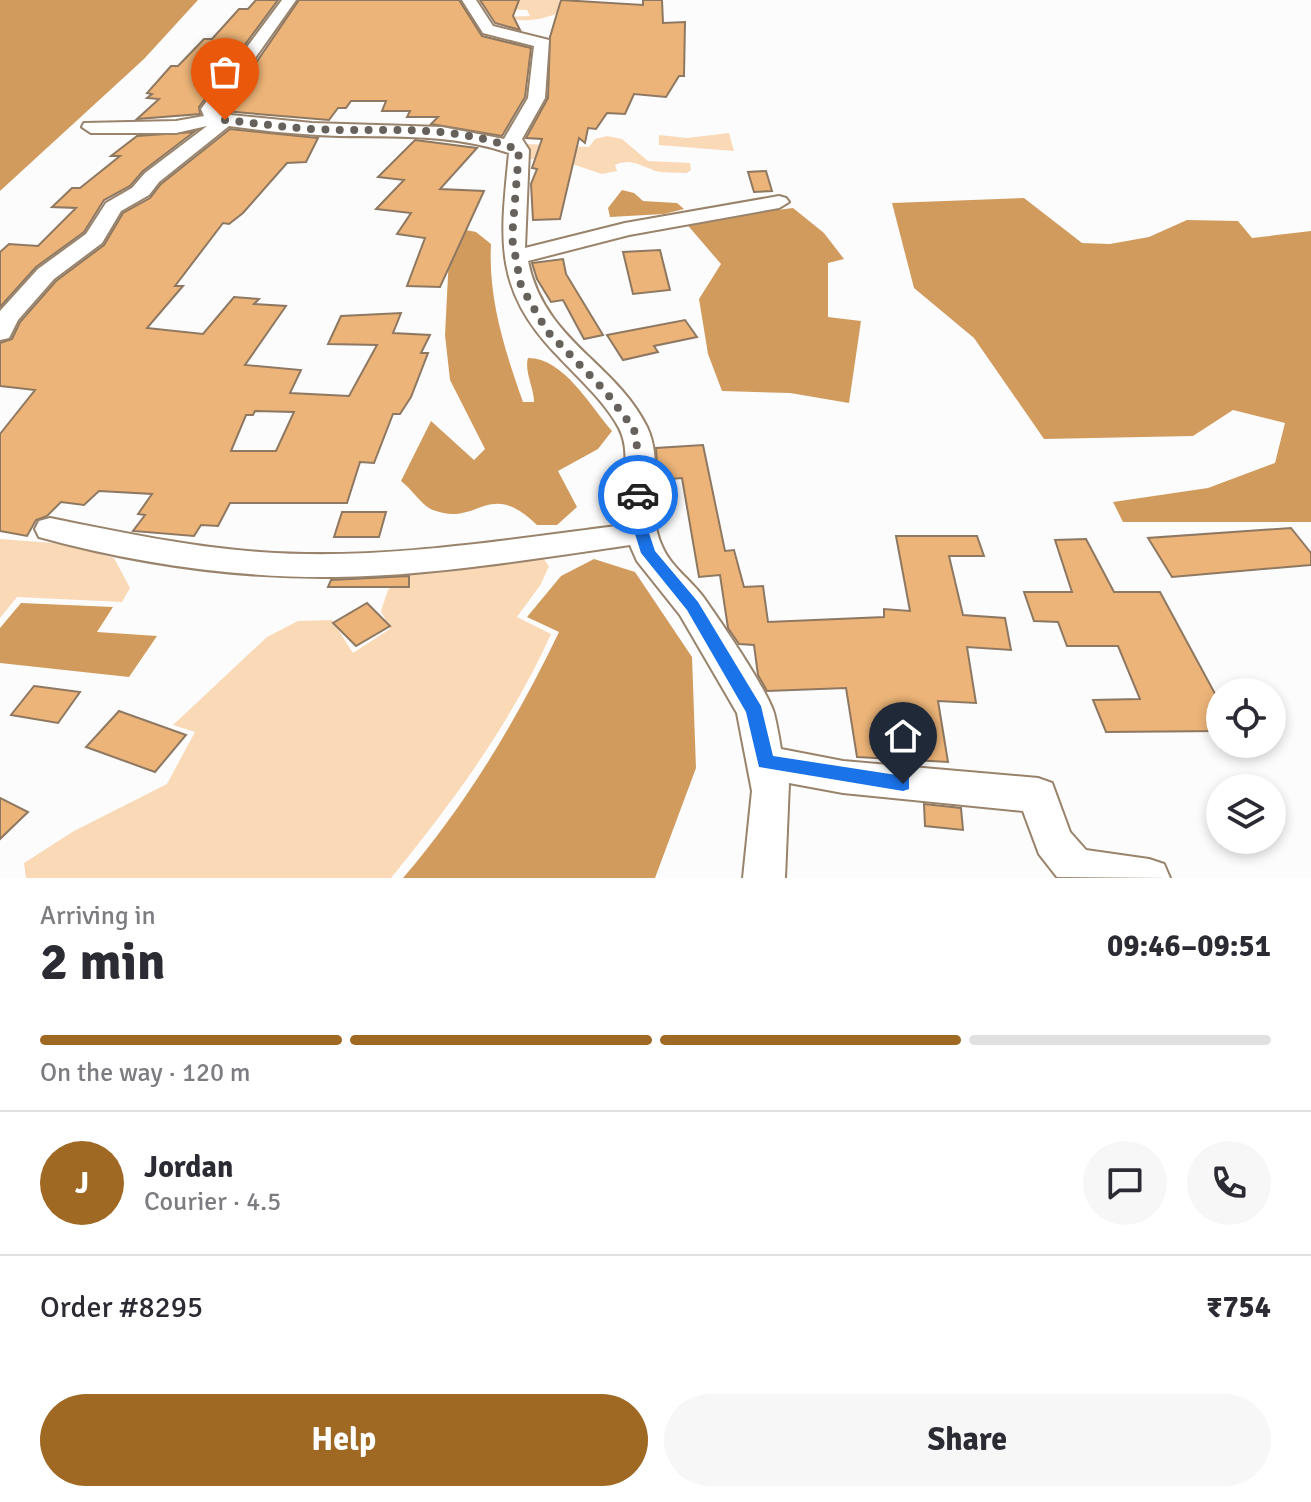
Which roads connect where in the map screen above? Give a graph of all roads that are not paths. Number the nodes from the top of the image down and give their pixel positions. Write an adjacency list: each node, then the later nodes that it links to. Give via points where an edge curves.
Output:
1 (289, 0): 3 (street, via 210,109)
2 (469, 0): 5 (street, via 488,30 512,30 523,39 543,43 533,106 513,139)
3 (219, 120): 4 (street, via 176,127); 5 (street, via 451,133); 8 (street, via 204,139 164,165 142,191 113,207 94,238 46,274)
4 (91, 127)
5 (519, 150): 7 (street, via 512,238)
6 (779, 202): 7 (street, via 677,219)
7 (516, 257): 10 (street, via 521,286 547,331 634,429 641,470 636,515)
8 (0, 333)
9 (50, 529): 10 (street, via 289,566 393,564)
10 (642, 533): 11 (street, via 648,553 692,606 755,711)
11 (765, 762): 12 (street, via 771,791); 13 (street, via 858,779 1038,795 1050,841 1070,864)
12 (764, 878)
13 (1149, 878)

